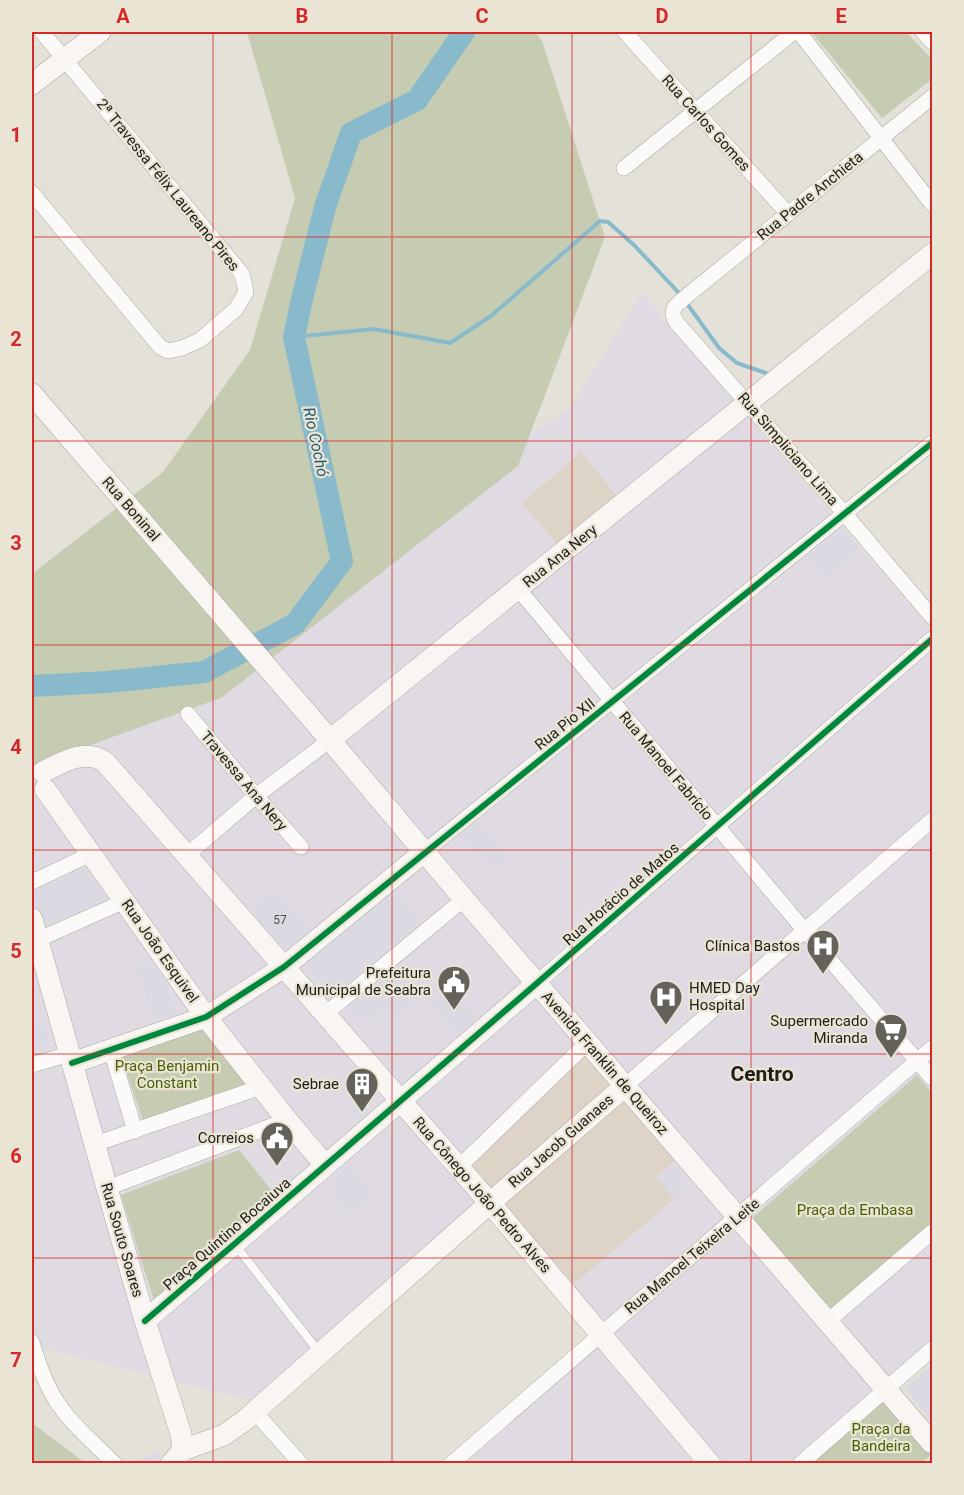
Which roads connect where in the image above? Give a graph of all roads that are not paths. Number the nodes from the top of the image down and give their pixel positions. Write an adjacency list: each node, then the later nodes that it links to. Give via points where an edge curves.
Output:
1 (42, 32): 8 (street, 2ª Travessa Félix Laureano Pires)
2 (100, 32): 8 (street)
3 (625, 32): 11 (street, Rua Carlos Gomes)
4 (794, 32): 11 (street)
5 (799, 32): 12 (street)
6 (923, 32): 7 (street)
7 (933, 42)
8 (64, 58): 9 (street); 14 (street, 2ª Travessa Félix Laureano Pires, via 242,274 246,292 236,309 200,340 168,351)
9 (32, 84)
10 (933, 97): 12 (street, Rua Padre Anchieta)
11 (695, 111): 13 (street); 16 (street, Rua Carlos Gomes)
12 (882, 138): 15 (street); 16 (street, Rua Padre Anchieta)
13 (624, 168)
14 (32, 193)
15 (933, 204)
16 (788, 214): 18 (street, Rua Padre Anchieta)
17 (933, 254): 20 (street, Rua Ana Nery)
18 (674, 307): 20 (street, Rua Simpliciano Lima, via 676,322)
19 (32, 394): 26 (street, Rua Boninal)
20 (747, 403): 22 (street, Rua Simpliciano Lima); 23 (street, Rua Ana Nery)
21 (933, 443): 22 (street, Rua Pio XII)
22 (844, 513): 24 (street, Rua Simpliciano Lima); 27 (street, Rua Pio XII)
23 (519, 590): 27 (street, Rua Manoel Fabrício); 29 (street, Rua Ana Nery)
24 (933, 617)
25 (933, 639): 33 (street, Rua Horácio de Matos)
26 (279, 681): 29 (street, Avenida Franklin de Queiroz)
27 (612, 702): 33 (street, Rua Manoel Fabrício); 35 (street, Rua Pio XII)
28 (188, 714): 31 (street, Travessa Ana Nery)
29 (330, 740): 31 (street, Rua Ana Nery); 35 (street, Avenida Franklin de Queiroz)
30 (36, 777): 36 (street, Rua João Esquivel); 37 (street, Rua Cônego João Pedro Alves, via 82,756 99,758)
31 (256, 796): 34 (street, Travessa Ana Nery); 37 (street, Rua Ana Nery)
32 (933, 820): 42 (street, Rua Jacob Guanaes)
33 (717, 826): 42 (street, Rua Manoel Fabrício); 45 (street, Rua Horácio de Matos)
34 (301, 847)
35 (424, 852): 39 (street, Avenida Franklin de Queiroz); 44 (street, Rua Pio XII)
36 (91, 854): 38 (street); 40 (street, Rua João Esquivel)
37 (187, 855): 44 (street, Rua Cônego João Pedro Alves)
38 (32, 882)
39 (464, 899): 45 (street, Avenida Franklin de Queiroz); 46 (street)
40 (125, 901): 43 (street); 47 (street, Rua João Esquivel)
41 (32, 919): 43 (street, Rua Souto Soares)
42 (805, 931): 52 (street, Rua Manoel Fabrício); 55 (street, Rua Jacob Guanaes)
43 (37, 940): 51 (street, Rua Souto Soares)
44 (284, 967): 46 (street, Rua Cônego João Pedro Alves); 47 (street, Rua Pio XII)
45 (537, 983): 48 (street, Avenida Franklin de Queiroz); 57 (street, Rua Horácio de Matos)
46 (324, 1015): 57 (street, Rua Cônego João Pedro Alves)
47 (206, 1017): 50 (street); 56 (street, Rua João Esquivel)
48 (588, 1042): 55 (street, Avenida Franklin de Queiroz); 62 (street)
49 (933, 1048): 52 (street, Rua Manoel Teixeira Leite)
50 (111, 1050): 51 (street); 59 (street)
51 (70, 1058): 53 (street); 60 (street, Rua Souto Soares)
52 (918, 1060): 54 (street, Rua Manoel Fabrício); 65 (street, Rua Manoel Teixeira Leite)
53 (32, 1065)
54 (933, 1078)
55 (625, 1086): 64 (street, Rua Jacob Guanaes); 65 (street, Avenida Franklin de Queiroz)
56 (261, 1087): 58 (street, Rua João Esquivel); 59 (street)
57 (400, 1101): 61 (street, Rua Horácio de Matos); 62 (street, Rua Cônego João Pedro Alves)
58 (287, 1120): 61 (street, Rua João Esquivel); 63 (street)
59 (135, 1131): 60 (street)
60 (95, 1144): 63 (street, Rua Souto Soares)
61 (325, 1165): 67 (street, Praça Quintino Bocaiuva)
62 (459, 1167): 64 (street, Rua Cônego João Pedro Alves)
63 (107, 1188): 68 (street, Rua Souto Soares)
64 (490, 1203): 70 (street, Rua Cônego João Pedro Alves); 73 (street, Rua Jacob Guanaes)
65 (738, 1217): 69 (street, Avenida Franklin de Queiroz); 70 (street, Rua Manoel Teixeira Leite)
66 (933, 1232): 69 (street)
67 (234, 1244): 68 (street, Praça Quintino Bocaiuva); 73 (lane)
68 (145, 1321): 77 (street, Rua Souto Soares)
69 (828, 1321): 74 (street, Avenida Franklin de Queiroz)
70 (601, 1333): 80 (street, Rua Manoel Teixeira Leite); 81 (street, Rua Cônego João Pedro Alves)
71 (32, 1342): 78 (street, via 58,1403)
72 (933, 1349): 74 (street)
73 (320, 1353): 75 (street, Rua Jacob Guanaes)
74 (886, 1389): 76 (street, Avenida Franklin de Queiroz); 82 (street)
75 (254, 1411): 77 (street, Rua Jacob Guanaes, via 224,1435 210,1441 193,1439); 79 (street)
76 (933, 1443)
77 (178, 1454)
78 (115, 1464)
79 (301, 1464)
80 (451, 1464)
81 (710, 1464)
82 (800, 1464)

